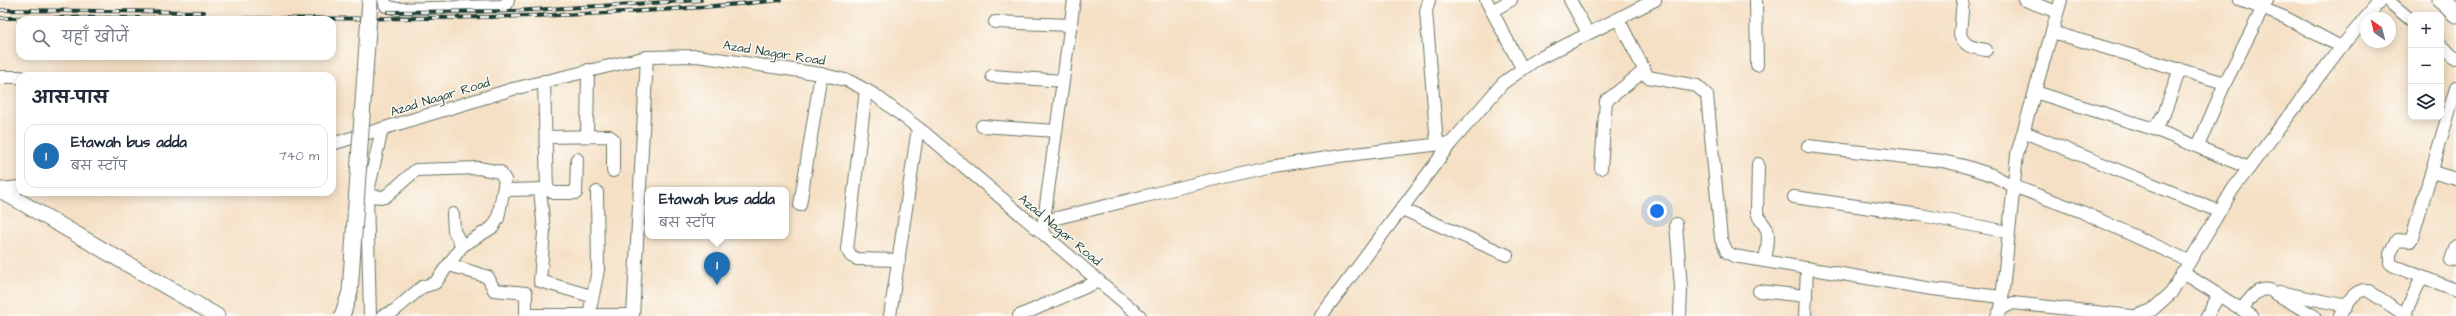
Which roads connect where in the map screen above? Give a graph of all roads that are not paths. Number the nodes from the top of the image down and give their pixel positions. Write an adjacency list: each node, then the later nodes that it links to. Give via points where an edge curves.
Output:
1 (370, 0): 112 (main road, bridge, via 350,292)
2 (384, 0): 17 (street, via 386,6 391,8)
3 (508, 0): 17 (street, via 507,4 501,6)
4 (1074, 0): 25 (street)
5 (1429, 0): 58 (street, via 1426,11)
6 (1511, 0): 18 (street)
7 (1570, 0): 27 (street)
8 (1654, 0): 22 (street)
9 (1756, 0): 33 (street)
10 (1963, 0): 30 (street, via 1960,34 1962,40 1972,48)
11 (2025, 0): 20 (street)
12 (2061, 0): 20 (street)
13 (2240, 0): 19 (street)
14 (2381, 0): 28 (street)
15 (2386, 0): 23 (street)
16 (2441, 0): 21 (highway)
17 (410, 4)
18 (1489, 5): 34 (street)
19 (2265, 5): 28 (street); 44 (street)
20 (2057, 12): 26 (street)
21 (2456, 14)
22 (1618, 18): 27 (street); 37 (street)
23 (2408, 18)
24 (995, 22): 25 (street)
25 (1071, 25): 42 (street)
26 (2052, 32): 35 (street); 47 (street)
27 (1588, 33): 34 (street)
28 (2341, 47): 64 (street)
29 (2444, 48): 32 (street)
30 (1986, 50)
31 (647, 57): 36 (street, Azad Nagar Road); 38 (street, Azad Nagar Road, via 697,56); 114 (street)
32 (2456, 58)
33 (1757, 65)
34 (1522, 68): 57 (street, via 1503,83)
35 (2180, 69): 44 (street); 51 (street, via 2164,114)
36 (588, 70): 43 (street, Azad Nagar Road); 54 (street)
37 (1644, 71): 63 (street, via 1606,101); 90 (street, via 1648,77 1655,80 1696,86 1707,95 1723,247 1734,256)
38 (821, 74): 46 (street, Azad Nagar Road, via 849,81); 76 (street)
39 (992, 76): 42 (street)
40 (0, 77): 41 (street)
41 (16, 77)
42 (1063, 80): 52 (street)
43 (544, 81): 50 (street, Azad Nagar Road); 55 (street)
44 (2225, 83): 60 (street)
45 (2456, 88): 66 (street)
46 (866, 90): 49 (street, Azad Nagar Road); 87 (street, via 847,249 851,256 857,259)
47 (2035, 92): 51 (street); 53 (street)
48 (982, 126): 52 (street)
49 (918, 128): 83 (street, Azad Nagar Road); 87 (street)
50 (382, 129): 56 (street, Azad Nagar Road); 74 (street)
51 (2154, 129): 60 (street)
52 (1056, 131): 80 (street)
53 (2024, 132): 68 (street, via 2017,154); 78 (street)
54 (587, 136): 55 (street); 65 (street, via 612,137)
55 (546, 138): 71 (street)
56 (336, 143)
57 (1451, 143): 58 (street); 77 (street)
58 (1437, 144): 80 (street, via 1363,152 1266,168)
59 (1808, 146): 68 (street, via 1942,161 1992,175)
60 (2198, 146): 64 (street)
61 (577, 159): 71 (street, via 577,192 559,193)
62 (1758, 164): 90 (street, via 1757,211 1758,217 1768,231)
63 (1601, 168)
64 (2249, 168): 78 (street)
65 (613, 171)
66 (2432, 172): 67 (street); 94 (street, via 2412,238 2410,241 2397,240 2388,258 2394,266)
67 (2456, 179)
68 (2013, 186): 82 (street); 89 (street, via 2122,228)
69 (16, 187): 70 (street)
70 (0, 189): 102 (main road)
71 (543, 189): 72 (street); 100 (street, via 544,232 540,281)
72 (503, 192): 74 (street, via 505,180 500,172 479,168 416,170 385,197); 84 (street, via 497,223)
73 (597, 192): 100 (street, via 598,270)
74 (367, 196): 113 (street)
75 (1794, 197): 82 (street, via 1920,215)
76 (800, 205)
77 (1402, 209): 86 (street); 118 (street)
78 (2218, 211): 89 (street)
79 (453, 214): 84 (street, via 454,231)
80 (1044, 221): 83 (street)
81 (1676, 224): 119 (street, via 1681,288)
82 (2008, 232): 104 (street)
83 (1042, 234): 95 (street, Azad Nagar Road)
84 (462, 246): 91 (street)
85 (2456, 246): 88 (street)
86 (1507, 255)
87 (899, 260): 115 (street)
88 (2451, 260)
89 (2189, 261): 93 (street)
90 (1764, 262): 92 (street)
91 (450, 265): 107 (street, via 435,283 422,287); 108 (street, via 488,276 494,290 526,293 526,315)
92 (1807, 268): 101 (street); 104 (street, via 1964,294)
93 (2182, 272): 99 (street); 122 (street, via 2170,293 2152,310)
94 (2422, 277): 97 (street); 109 (street)
95 (1099, 281): 105 (street); 117 (street, Azad Nagar Road)
96 (2270, 290): 103 (street); 106 (street, via 2262,288 2257,291); 124 (street)
97 (2456, 290)
98 (1759, 291): 101 (street)
99 (2219, 295): 106 (street); 123 (street)
100 (591, 296): 108 (street)
101 (1806, 296): 120 (street)
102 (194, 303): 110 (street, via 194,308); 111 (main road)
103 (2347, 306): 109 (street, via 2356,292 2366,290); 125 (street)
104 (2000, 307): 121 (street, via 2013,303)
105 (1045, 311): 116 (street)
106 (2247, 313)
107 (387, 315)
108 (595, 315): 114 (street)
109 (2406, 315)
110 (205, 316)
111 (217, 316)
112 (342, 316)
113 (370, 316)
114 (633, 316)
115 (890, 316)
116 (1019, 316)
117 (1140, 316)
118 (1321, 316)
119 (1680, 316)
120 (1805, 316)
121 (2132, 316)
122 (2136, 316)
123 (2207, 316)
124 (2314, 316)
125 (2340, 316)

